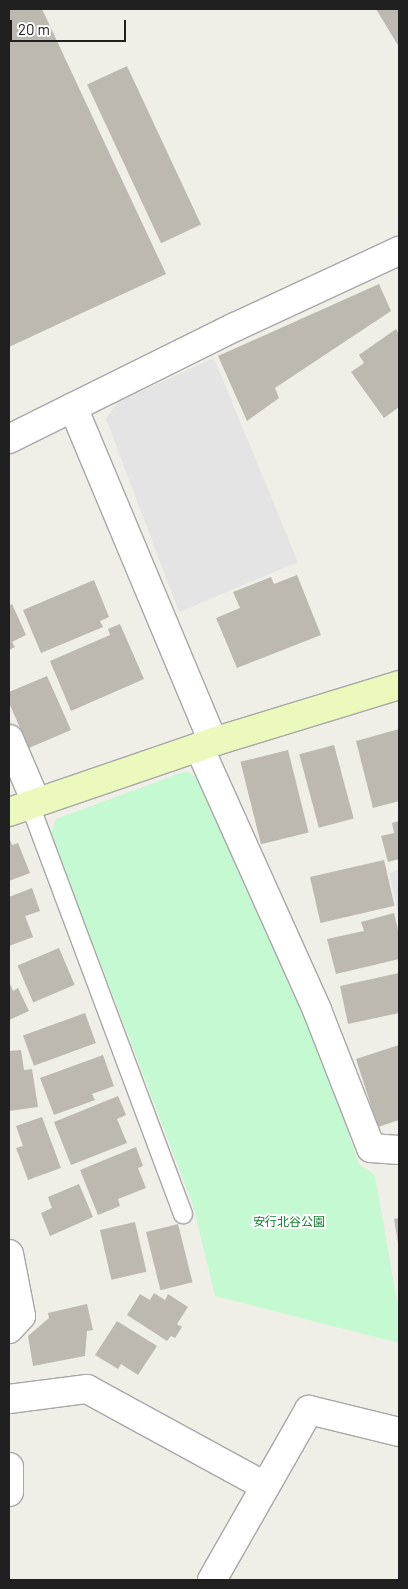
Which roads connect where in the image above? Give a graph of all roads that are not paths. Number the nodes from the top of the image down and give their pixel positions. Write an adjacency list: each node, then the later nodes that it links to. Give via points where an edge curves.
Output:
1 (399, 251): 2 (street, via 234,327)
2 (73, 407): 3 (street); 6 (street)
3 (9, 439)
4 (399, 686): 6 (street)
5 (9, 739): 7 (street)
6 (206, 744): 7 (street); 8 (street, via 318,1010 372,1148)
7 (25, 806): 9 (lane)
8 (399, 1150)
9 (183, 1214)
10 (9, 1254): 11 (street, via 21,1316)
11 (9, 1329)
12 (9, 1399): 15 (street, via 87,1389)
13 (399, 1432): 15 (street, via 309,1410)
14 (9, 1467): 16 (street)
15 (265, 1486): 17 (street)
16 (9, 1492)
17 (212, 1580)

